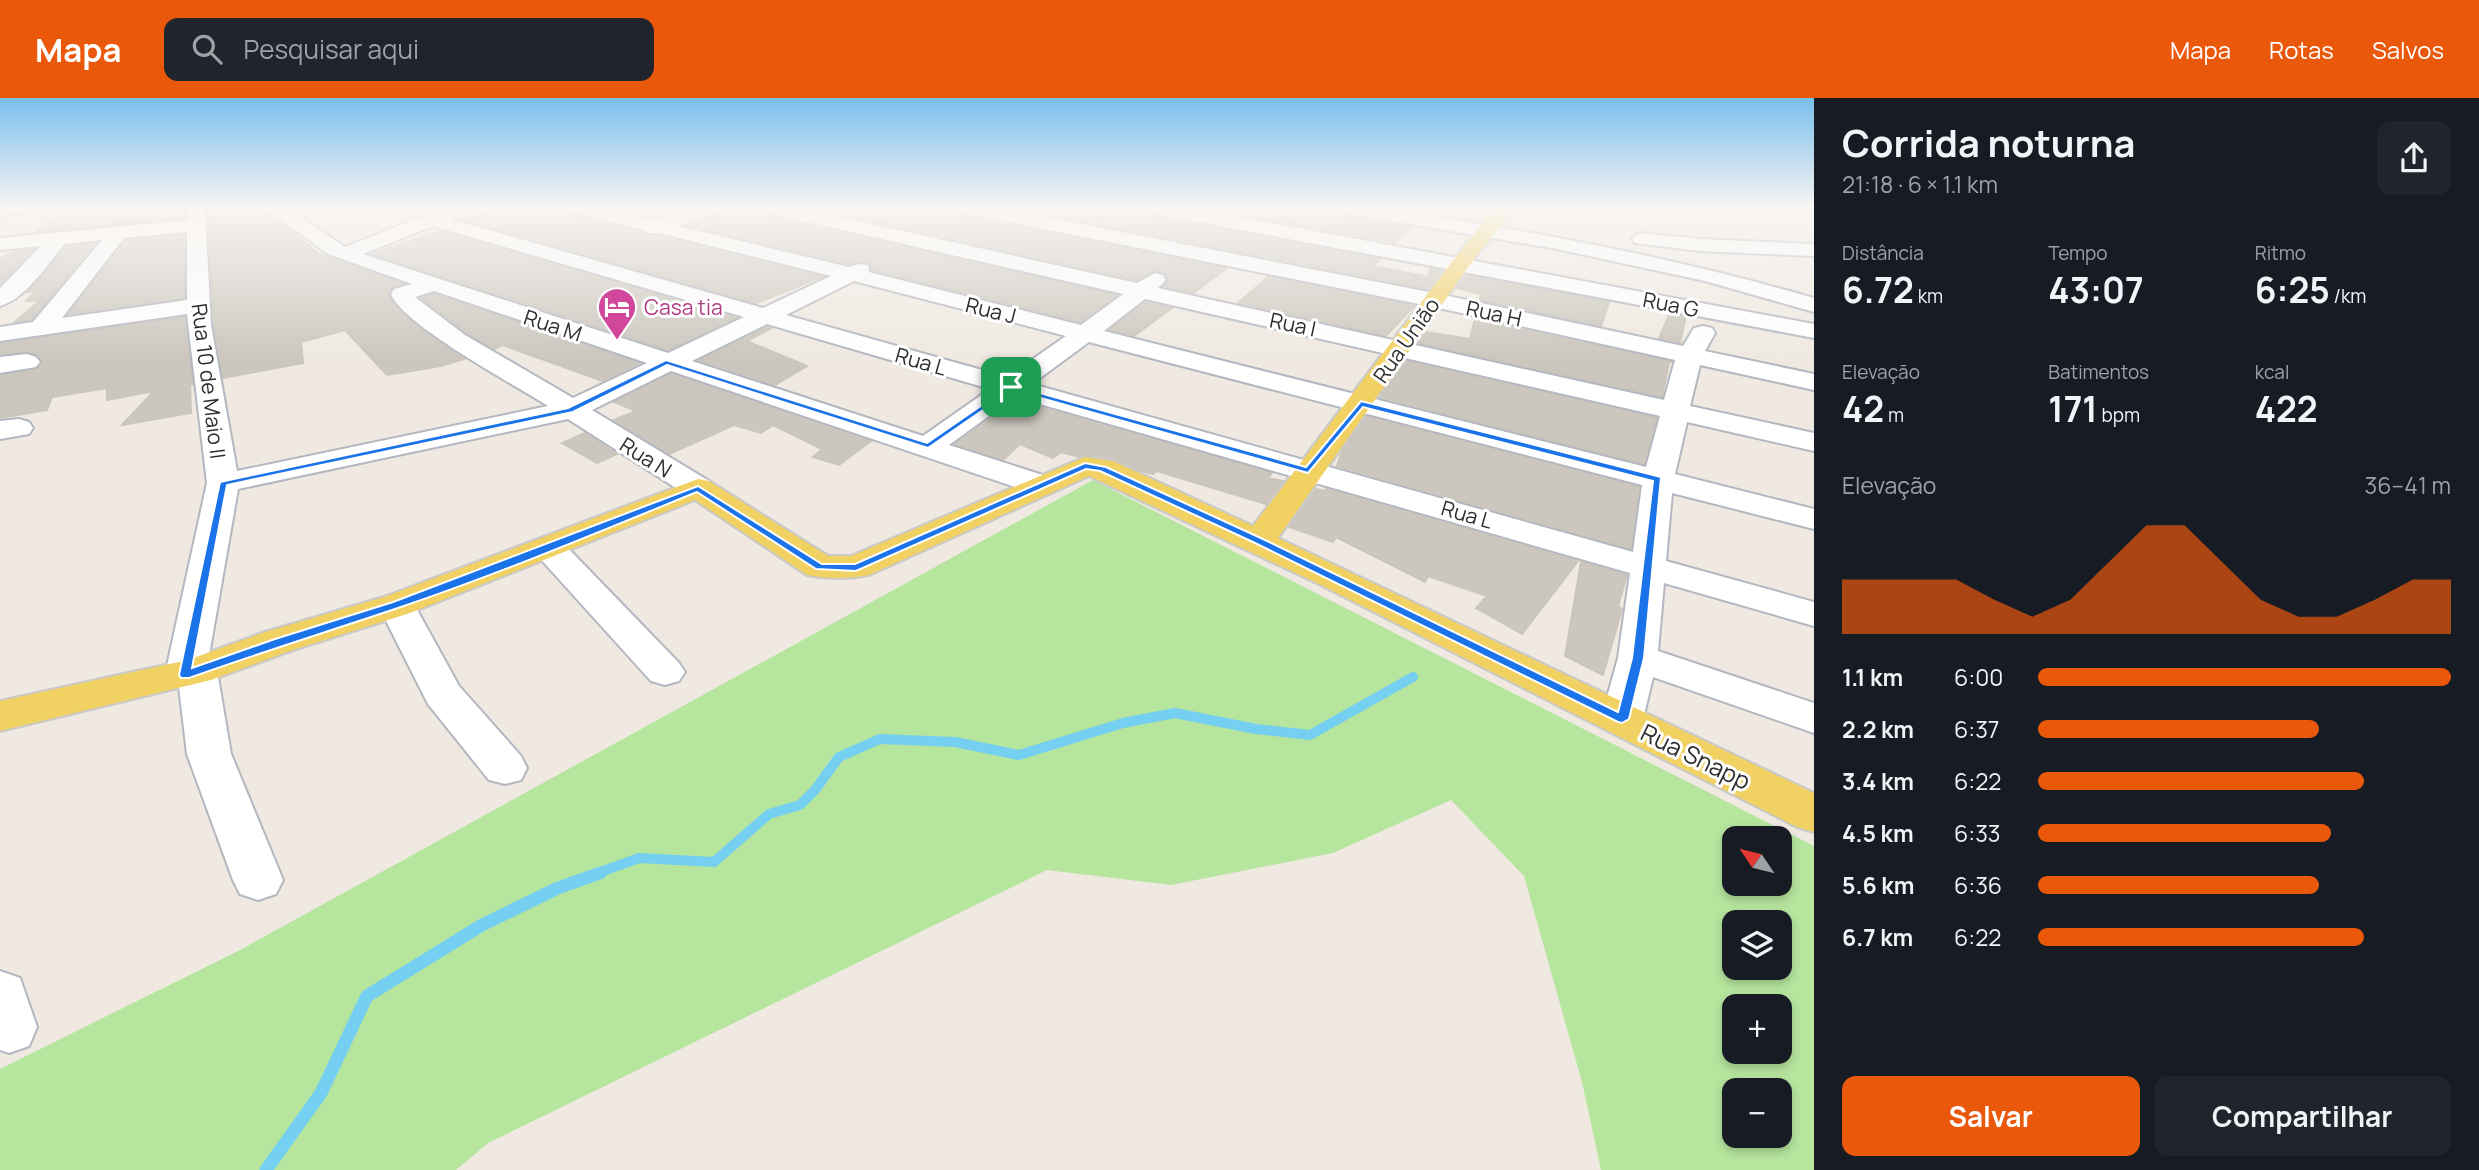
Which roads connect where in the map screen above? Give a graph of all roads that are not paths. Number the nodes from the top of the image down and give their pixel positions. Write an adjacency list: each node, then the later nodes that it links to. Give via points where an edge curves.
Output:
1 (41, 258): 22 (street)
2 (98, 258): 28 (street)
3 (197, 258): 24 (street, Rua 10 de Maio II)
4 (355, 258): 20 (street, Rua M)
5 (563, 258): 15 (street, Rua L)
6 (575, 258): 15 (street)
7 (783, 258): 18 (street, Rua J)
8 (883, 258): 18 (street)
9 (990, 258): 21 (street, Rua I)
10 (1184, 258): 21 (street)
11 (1217, 258): 23 (street, Rua H)
12 (1433, 258): 16 (street, Rua G)
13 (1465, 258): 16 (main road, Rua União)
14 (1628, 258): 19 (street)
15 (570, 260): 27 (street, Rua L)
16 (1461, 263): 23 (main road, Rua União); 26 (street, Rua G)
17 (1771, 272): 19 (street)
18 (850, 274): 27 (street); 31 (street, Rua J)
19 (1720, 278): 25 (street)
20 (431, 285): 35 (street, Rua M); 40 (street, Rua N, via 402,294 405,302 456,340)
21 (1141, 291): 31 (street); 32 (street, Rua I)
22 (0, 299)
23 (1434, 300): 32 (main road, Rua União); 33 (street, Rua H)
24 (198, 305): 28 (street); 47 (street, Rua 10 de Maio II)
25 (1814, 306)
26 (1716, 313): 29 (street, Rua G); 33 (street)
27 (763, 316): 35 (street); 38 (street, Rua L)
28 (41, 328): 30 (street)
29 (1814, 331)
30 (0, 334)
31 (1085, 334): 38 (street); 39 (street, Rua J)
32 (1400, 348): 39 (main road, Rua União); 41 (street, Rua I)
33 (1689, 356): 37 (street, Rua H); 41 (street)
34 (27, 362): 36 (street)
35 (666, 362): 40 (street); 43 (street, Rua M)
36 (0, 365)
37 (1814, 382)
38 (1011, 387): 43 (street); 45 (street, Rua L)
39 (1361, 404): 45 (main road, Rua União); 46 (street)
40 (570, 410): 47 (street); 49 (street, Rua N)
41 (1677, 410): 42 (street, Rua I); 46 (street)
42 (1814, 442)
43 (928, 446): 48 (street, Rua M)
44 (1085, 466): 48 (main road, Rua N); 51 (main road, Rua Snapp, via 1102,468)
45 (1308, 470): 51 (main road, Rua União); 53 (street, Rua L)
46 (1658, 479): 50 (street); 53 (street)
47 (223, 484): 58 (street, Rua 10 de Maio II)
48 (1041, 485): 49 (main road, Rua N, via 856,568 820,567)
49 (698, 488): 52 (main road)
50 (1814, 519)
51 (1259, 541): 61 (main road, Rua Snapp)
52 (549, 548): 54 (main road); 57 (street)
53 (1648, 565): 55 (street, Rua L); 56 (street)
54 (397, 605): 58 (main road); 62 (street, via 443,694)
55 (1814, 614)
56 (1638, 658): 60 (street); 61 (street)
57 (665, 672)
58 (191, 673): 59 (main road); 64 (street, Rua 10 de Maio II, via 209,754)
59 (0, 716)
60 (1814, 718)
61 (1622, 719): 63 (main road, Rua Snapp)
62 (505, 768)
63 (1814, 814)
64 (258, 880)

